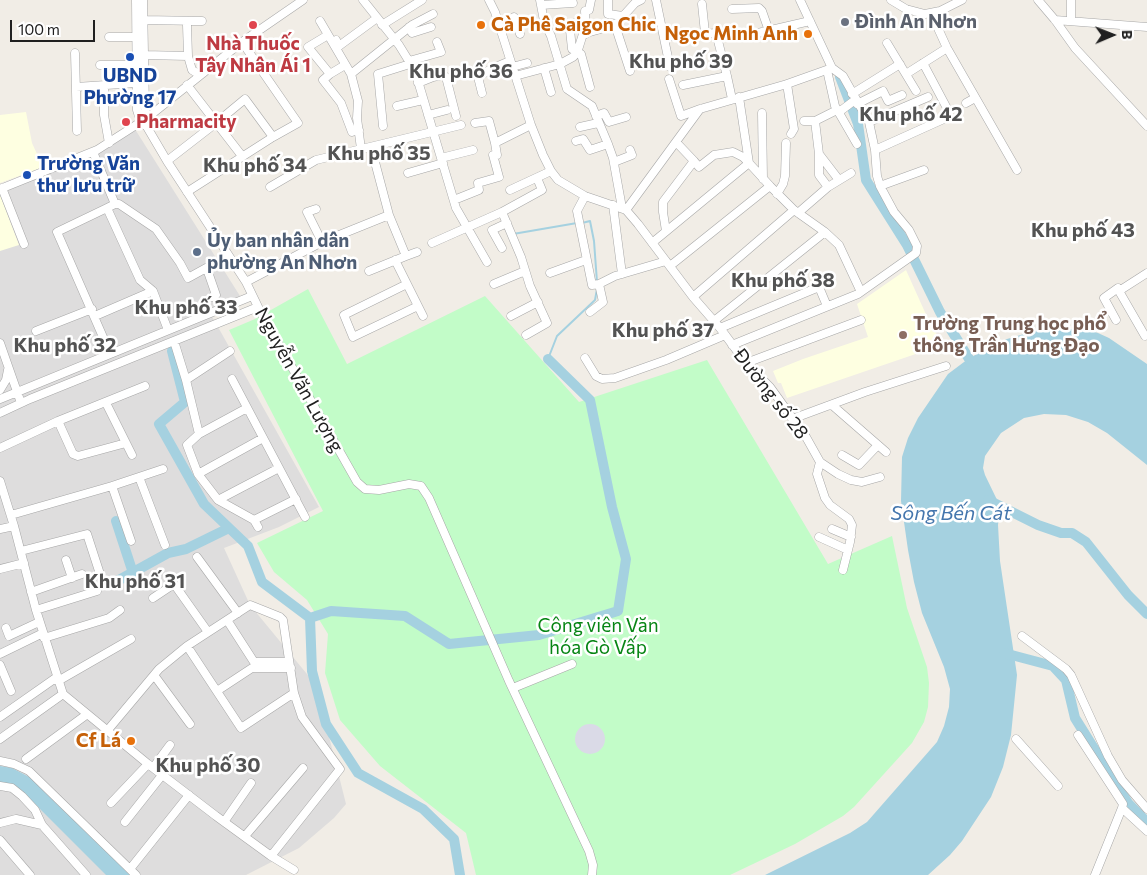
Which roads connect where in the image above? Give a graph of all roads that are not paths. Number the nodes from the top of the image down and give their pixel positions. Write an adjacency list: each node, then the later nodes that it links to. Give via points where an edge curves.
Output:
1 (136, 0): 46 (street, Nguyễn Văn Lượng)
2 (143, 0): 24 (street, Nguyễn Văn Lượng)
3 (363, 0): 23 (street)
4 (422, 0): 32 (street)
5 (489, 0): 37 (street)
6 (591, 0): 42 (street, via 589,10 585,10)
7 (608, 0): 22 (street, via 608,14)
8 (641, 0): 22 (street)
9 (656, 0): 43 (street)
10 (800, 0): 28 (street)
11 (891, 0): 20 (street, via 920,14)
12 (962, 0): 20 (street)
13 (1038, 0): 25 (street)
14 (1071, 0): 29 (street)
15 (299, 1): 48 (street)
16 (541, 2): 17 (street); 60 (street, via 544,21)
17 (573, 3)
18 (702, 4): 39 (street)
19 (732, 9): 38 (street, via 758,8)
20 (931, 13): 51 (street)
21 (433, 14): 34 (street)
22 (623, 16): 33 (street)
23 (377, 18): 32 (street); 40 (street, via 340,46)
24 (143, 20): 26 (street); 54 (street, Nguyễn Văn Lượng)
25 (1055, 20): 29 (street); 112 (street, via 1075,48)
26 (202, 21)
27 (320, 21): 40 (street)
28 (810, 21): 38 (street); 67 (street)
29 (1071, 21): 36 (street)
30 (575, 23): 53 (street, via 570,30 572,49)
31 (187, 25): 55 (street)
32 (382, 25): 47 (street)
33 (615, 25): 42 (street); 68 (street)
34 (409, 27): 35 (street, via 412,33); 47 (street)
35 (432, 27)
36 (1147, 27)
37 (500, 29): 41 (street, via 515,20); 59 (street)
38 (769, 31): 44 (street)
39 (704, 33): 43 (street); 74 (street, via 716,32)
40 (330, 34): 64 (street); 69 (street, via 308,47)
41 (520, 34)
42 (586, 34): 53 (street, via 583,34)
43 (664, 36): 66 (street)
44 (745, 36)
45 (109, 37): 46 (street)
46 (136, 37): 63 (street, Nguyễn Văn Lượng)
47 (393, 39): 56 (street); 70 (street)
48 (242, 42): 72 (street); 118 (street, via 298,123)
49 (437, 42): 56 (street, via 441,52)
50 (887, 43): 61 (street)
51 (948, 48): 58 (street); 90 (street)
52 (75, 53): 83 (street)
53 (577, 53): 60 (street); 82 (street, via 581,54)
54 (144, 55): 55 (street); 105 (street, Nguyễn Văn Lượng)
55 (188, 56): 72 (street, via 192,70)
56 (410, 62): 77 (street); 111 (street, via 378,74)
57 (527, 63): 59 (street)
58 (923, 63): 71 (street); 130 (street, via 948,115)
59 (511, 64): 73 (street); 86 (street, via 491,69 478,77)
60 (560, 64): 65 (street); 102 (street, via 567,89 592,106)
61 (900, 64): 71 (street); 92 (street)
62 (100, 65): 63 (street)
63 (136, 65): 76 (street, Nguyễn Văn Lượng)
64 (345, 65): 69 (street); 70 (street)
65 (544, 68): 73 (street); 85 (street)
66 (670, 68)
67 (829, 69): 78 (street); 92 (street, via 843,76); 97 (street)
68 (630, 71)
69 (330, 74): 114 (street, via 323,80 341,102 352,132)
70 (351, 74): 114 (street, via 358,101)
71 (906, 74): 84 (street)
72 (200, 75): 80 (street)
73 (515, 76): 110 (street)
74 (726, 76): 81 (street); 89 (street)
75 (669, 79): 95 (street, via 681,116)
76 (136, 82): 79 (street); 105 (street, Nguyễn Văn Lượng, via 137,110)
77 (418, 83): 91 (street); 100 (street, via 432,77 446,77)
78 (786, 84): 89 (street); 117 (street, via 794,122)
79 (104, 85): 83 (street); 121 (street, via 104,115)
80 (187, 85): 105 (street); 108 (street)
81 (684, 85)
82 (590, 86)
83 (76, 87): 115 (street)
84 (916, 90)
85 (551, 92)
86 (482, 93)
87 (902, 95): 92 (street, via 888,101 883,91)
88 (928, 97): 106 (street)
89 (736, 98): 95 (street); 138 (street)
90 (975, 98): 93 (street); 140 (street)
91 (423, 100): 94 (street); 99 (street)
92 (853, 101): 97 (street); 106 (street)
93 (966, 103)
94 (397, 106)
95 (700, 109): 120 (street)
96 (447, 110): 99 (street)
97 (838, 111): 104 (street); 125 (street)
98 (762, 113): 145 (street)
99 (428, 115): 116 (street)
100 (456, 116)
101 (626, 117): 102 (street, via 609,122 604,113)
102 (597, 119): 113 (street); 124 (street)
103 (804, 121): 104 (street)
104 (815, 121): 132 (street)
105 (145, 122): 121 (street); 135 (street, Nguyễn Văn Lượng)
106 (868, 122): 130 (street)
107 (476, 123): 122 (street, via 488,120)
108 (216, 124): 118 (street, via 245,99); 133 (street); 135 (street)
109 (461, 125): 116 (street)
110 (531, 125): 122 (street); 141 (street)
111 (384, 126)
112 (1147, 126)
113 (580, 127)
114 (359, 130): 127 (street)
115 (76, 131)
116 (433, 131): 126 (street); 134 (street)
117 (791, 134)
118 (273, 137): 133 (street)
119 (576, 141): 124 (street, via 583,139 590,150)
120 (676, 142): 137 (street); 161 (street)
121 (109, 143): 131 (street)
122 (495, 143): 156 (street, via 497,155 493,156 498,177 478,183 480,190)
123 (786, 143): 154 (street, via 785,176)
124 (608, 144): 136 (street)
125 (857, 144)
126 (371, 147): 127 (street); 164 (street)
127 (361, 149): 149 (street, via 316,160)
128 (473, 150): 134 (street)
129 (630, 150): 136 (street, via 632,155)
130 (875, 150): 148 (street)
131 (93, 152): 151 (street); 157 (street)
132 (819, 154): 146 (street); 150 (street, via 820,175)
133 (242, 156): 153 (street)
134 (442, 160): 142 (street); 156 (street)
135 (166, 161): 153 (street, Nguyễn Văn Lượng)
136 (614, 162): 161 (street)
137 (694, 162): 138 (street, via 699,167 714,155 732,152 743,156); 167 (street, via 663,202)
138 (749, 163): 145 (street); 167 (street)
139 (924, 170): 148 (street)
140 (1017, 170)
141 (551, 171): 144 (street); 155 (street, via 558,180)
142 (408, 173)
143 (851, 173): 146 (street)
144 (537, 178): 152 (street); 162 (street, via 542,190)
145 (763, 179): 147 (street)
146 (839, 180): 150 (street)
147 (770, 186): 154 (street); 180 (street)
148 (880, 186): 193 (street, via 894,212 909,230 917,246 916,253)
149 (270, 187)
150 (828, 188): 163 (street)
151 (1, 189): 172 (street)
152 (510, 190)
153 (187, 192): 175 (street, Nguyễn Văn Lượng)
154 (778, 194): 163 (street)
155 (585, 196): 158 (street); 178 (street, via 577,211)
156 (454, 200): 166 (street)
157 (115, 204): 159 (street); 181 (street, via 156,229 188,278)
158 (613, 205): 161 (street); 186 (street)
159 (107, 208): 191 (street, via 140,280); 202 (street, via 57,232)
160 (316, 208): 169 (street, via 307,212)
161 (624, 209): 171 (street, Đường số 28)
162 (502, 212): 165 (street); 166 (street)
163 (796, 212): 168 (street); 196 (street)
164 (389, 215): 169 (street); 176 (street)
165 (507, 223): 173 (street, via 492,230); 183 (street)
166 (467, 227): 170 (street); 179 (street)
167 (666, 231): 171 (street)
168 (825, 232): 193 (street, via 839,245); 207 (street)
169 (322, 242): 187 (street)
170 (432, 243)
171 (652, 243): 180 (street, Đường số 28)
172 (24, 244)
173 (502, 248)
174 (417, 252): 176 (street)
175 (228, 256): 181 (street); 187 (street, Nguyễn Văn Lượng)
176 (406, 256): 177 (street)
177 (395, 260): 182 (street); 188 (street)
178 (586, 260): 185 (street); 190 (street)
179 (487, 262)
180 (668, 263): 186 (street); 196 (street, Đường số 28)
181 (207, 269): 194 (street, via 216,294)
182 (369, 271)
183 (525, 271): 189 (street); 197 (street)
184 (1147, 273): 192 (street)
185 (550, 274)
186 (622, 274): 190 (street)
187 (246, 282): 195 (street, Nguyễn Văn Lượng)
188 (407, 284): 198 (street); 198 (street, via 344,315 353,336)
189 (494, 284)
190 (596, 284): 201 (street, via 602,302)
191 (153, 291): 202 (street); 208 (street)
192 (1120, 291): 206 (street, via 1118,288 1104,298); 212 (street)
193 (861, 292): 199 (street)
194 (212, 296)
195 (252, 296): 200 (street, Nguyễn Văn Lượng); 208 (street)
196 (693, 297): 207 (street, Đường số 28)
197 (538, 302): 204 (street); 211 (street, via 547,324)
198 (418, 306): 203 (street)
199 (827, 306): 210 (street, via 819,288); 215 (street)
200 (258, 307): 213 (street); 294 (street, Nguyễn Văn Lượng, via 357,482 365,489 379,490 409,484 421,486)
201 (590, 312)
202 (93, 313): 209 (street); 217 (street)
203 (423, 316)
204 (511, 316)
205 (861, 320): 220 (street)
206 (1116, 320)
207 (714, 321): 210 (street, Đường số 28)
208 (168, 330): 217 (street)
209 (36, 331)
210 (722, 332): 215 (street, Đường số 28); 218 (street, via 666,360 615,378 596,376)
211 (526, 335)
212 (1144, 336)
213 (174, 341): 223 (street); 228 (street)
214 (0, 343): 219 (street)
215 (732, 345): 220 (street, Đường số 28)
216 (230, 351): 223 (street)
217 (110, 353): 226 (street)
218 (585, 358)
219 (7, 363): 225 (street, via 8,376); 226 (street)
220 (746, 364): 233 (street, Đường số 28, via 770,387)
221 (946, 366): 230 (street)
222 (232, 379): 231 (street)
223 (186, 380): 235 (street)
224 (146, 386): 229 (street)
225 (0, 390)
226 (17, 391): 227 (street); 228 (street)
227 (0, 399)
228 (21, 403): 232 (street)
229 (106, 403): 234 (street); 237 (street)
230 (832, 405): 233 (street); 238 (street)
231 (247, 408): 235 (street); 236 (street)
232 (0, 413)
233 (792, 419): 243 (street, Đường số 28)
234 (58, 421): 237 (street, via 73,454 78,456); 239 (street)
235 (200, 434): 246 (street, via 187,445)
236 (263, 438): 244 (street); 246 (street)
237 (126, 444): 241 (street)
238 (878, 445): 240 (street); 242 (street, via 859,464)
239 (0, 448)
240 (886, 452)
241 (132, 455)
242 (842, 455)
243 (820, 462): 248 (street, Đường số 28, via 851,480 862,482); 260 (street, via 817,474 820,487 830,506 849,519)
244 (279, 468): 251 (street); 252 (street)
245 (163, 469): 247 (street)
246 (198, 474): 252 (street)
247 (139, 477): 250 (street); 262 (street)
248 (880, 477)
249 (0, 481): 254 (street)
250 (112, 486): 254 (street); 261 (street)
251 (296, 499): 252 (street, via 256,523); 255 (street)
252 (218, 500)
253 (0, 512): 254 (street)
254 (10, 512): 256 (street)
255 (305, 517)
256 (14, 526): 257 (street); 264 (street)
257 (0, 529)
258 (832, 529): 260 (street)
259 (819, 537): 263 (street)
260 (851, 537): 263 (street)
261 (131, 541)
262 (165, 545)
263 (848, 550): 269 (street)
264 (21, 551): 267 (street); 271 (street, via 87,534)
265 (197, 557): 278 (street)
266 (66, 560): 272 (street)
267 (24, 563): 268 (street); 274 (street)
268 (0, 569)
269 (843, 570)
270 (82, 574): 272 (street)
271 (100, 574)
272 (72, 578): 274 (street)
273 (97, 590): 276 (street)
274 (31, 592): 276 (street)
275 (153, 598): 282 (street, via 174,584)
276 (36, 610): 280 (street)
277 (120, 610): 283 (street, via 109,618)
278 (238, 613): 279 (street); 291 (street, via 250,605 280,616)
279 (227, 620): 282 (street); 290 (street)
280 (39, 622): 281 (street, via 9,636); 283 (street)
281 (6, 628)
282 (208, 632): 286 (street)
283 (44, 636): 287 (street); 293 (street)
284 (1022, 636): 318 (street, via 1071,675 1108,756 1122,780)
285 (131, 639): 293 (street)
286 (187, 646): 292 (street); 296 (street)
287 (0, 654)
288 (572, 664): 294 (street)
289 (0, 665): 295 (street)
290 (253, 665): 291 (street); 296 (street)
291 (290, 665): 297 (street)
292 (154, 675): 301 (street); 302 (street)
293 (58, 679): 298 (street); 300 (street)
294 (511, 685): 331 (street, via 589,851)
295 (11, 691)
296 (217, 691): 297 (street, via 241,728)
297 (294, 693): 326 (street, via 302,716 340,767)
298 (63, 694): 299 (street); 304 (street)
299 (86, 714): 302 (street); 307 (street)
300 (0, 717)
301 (190, 724)
302 (107, 731): 309 (street)
303 (1078, 735): 317 (street, via 1123,804)
304 (0, 739)
305 (1016, 739): 314 (street)
306 (170, 744): 309 (street)
307 (26, 758)
308 (0, 762): 328 (street, via 29,770)
309 (151, 766): 311 (street); 316 (street)
310 (303, 768): 324 (street)
311 (163, 774): 315 (street); 319 (street)
312 (251, 783): 320 (street)
313 (0, 786): 322 (street, via 12,788 22,796 36,810)
314 (1058, 786)
315 (190, 795): 320 (street); 328 (street)
316 (111, 803)
317 (1122, 808): 323 (street); 332 (street)
318 (1147, 809)
319 (124, 822)
320 (224, 822): 324 (street)
321 (0, 824): 322 (street, via 16,819)
322 (42, 825): 330 (street)
323 (1147, 831)
324 (245, 836): 326 (street)
325 (0, 840): 329 (street)
326 (271, 856): 327 (street)
327 (294, 870)
328 (133, 872)
329 (30, 875)
330 (85, 875)
331 (592, 875)
332 (1096, 875)

